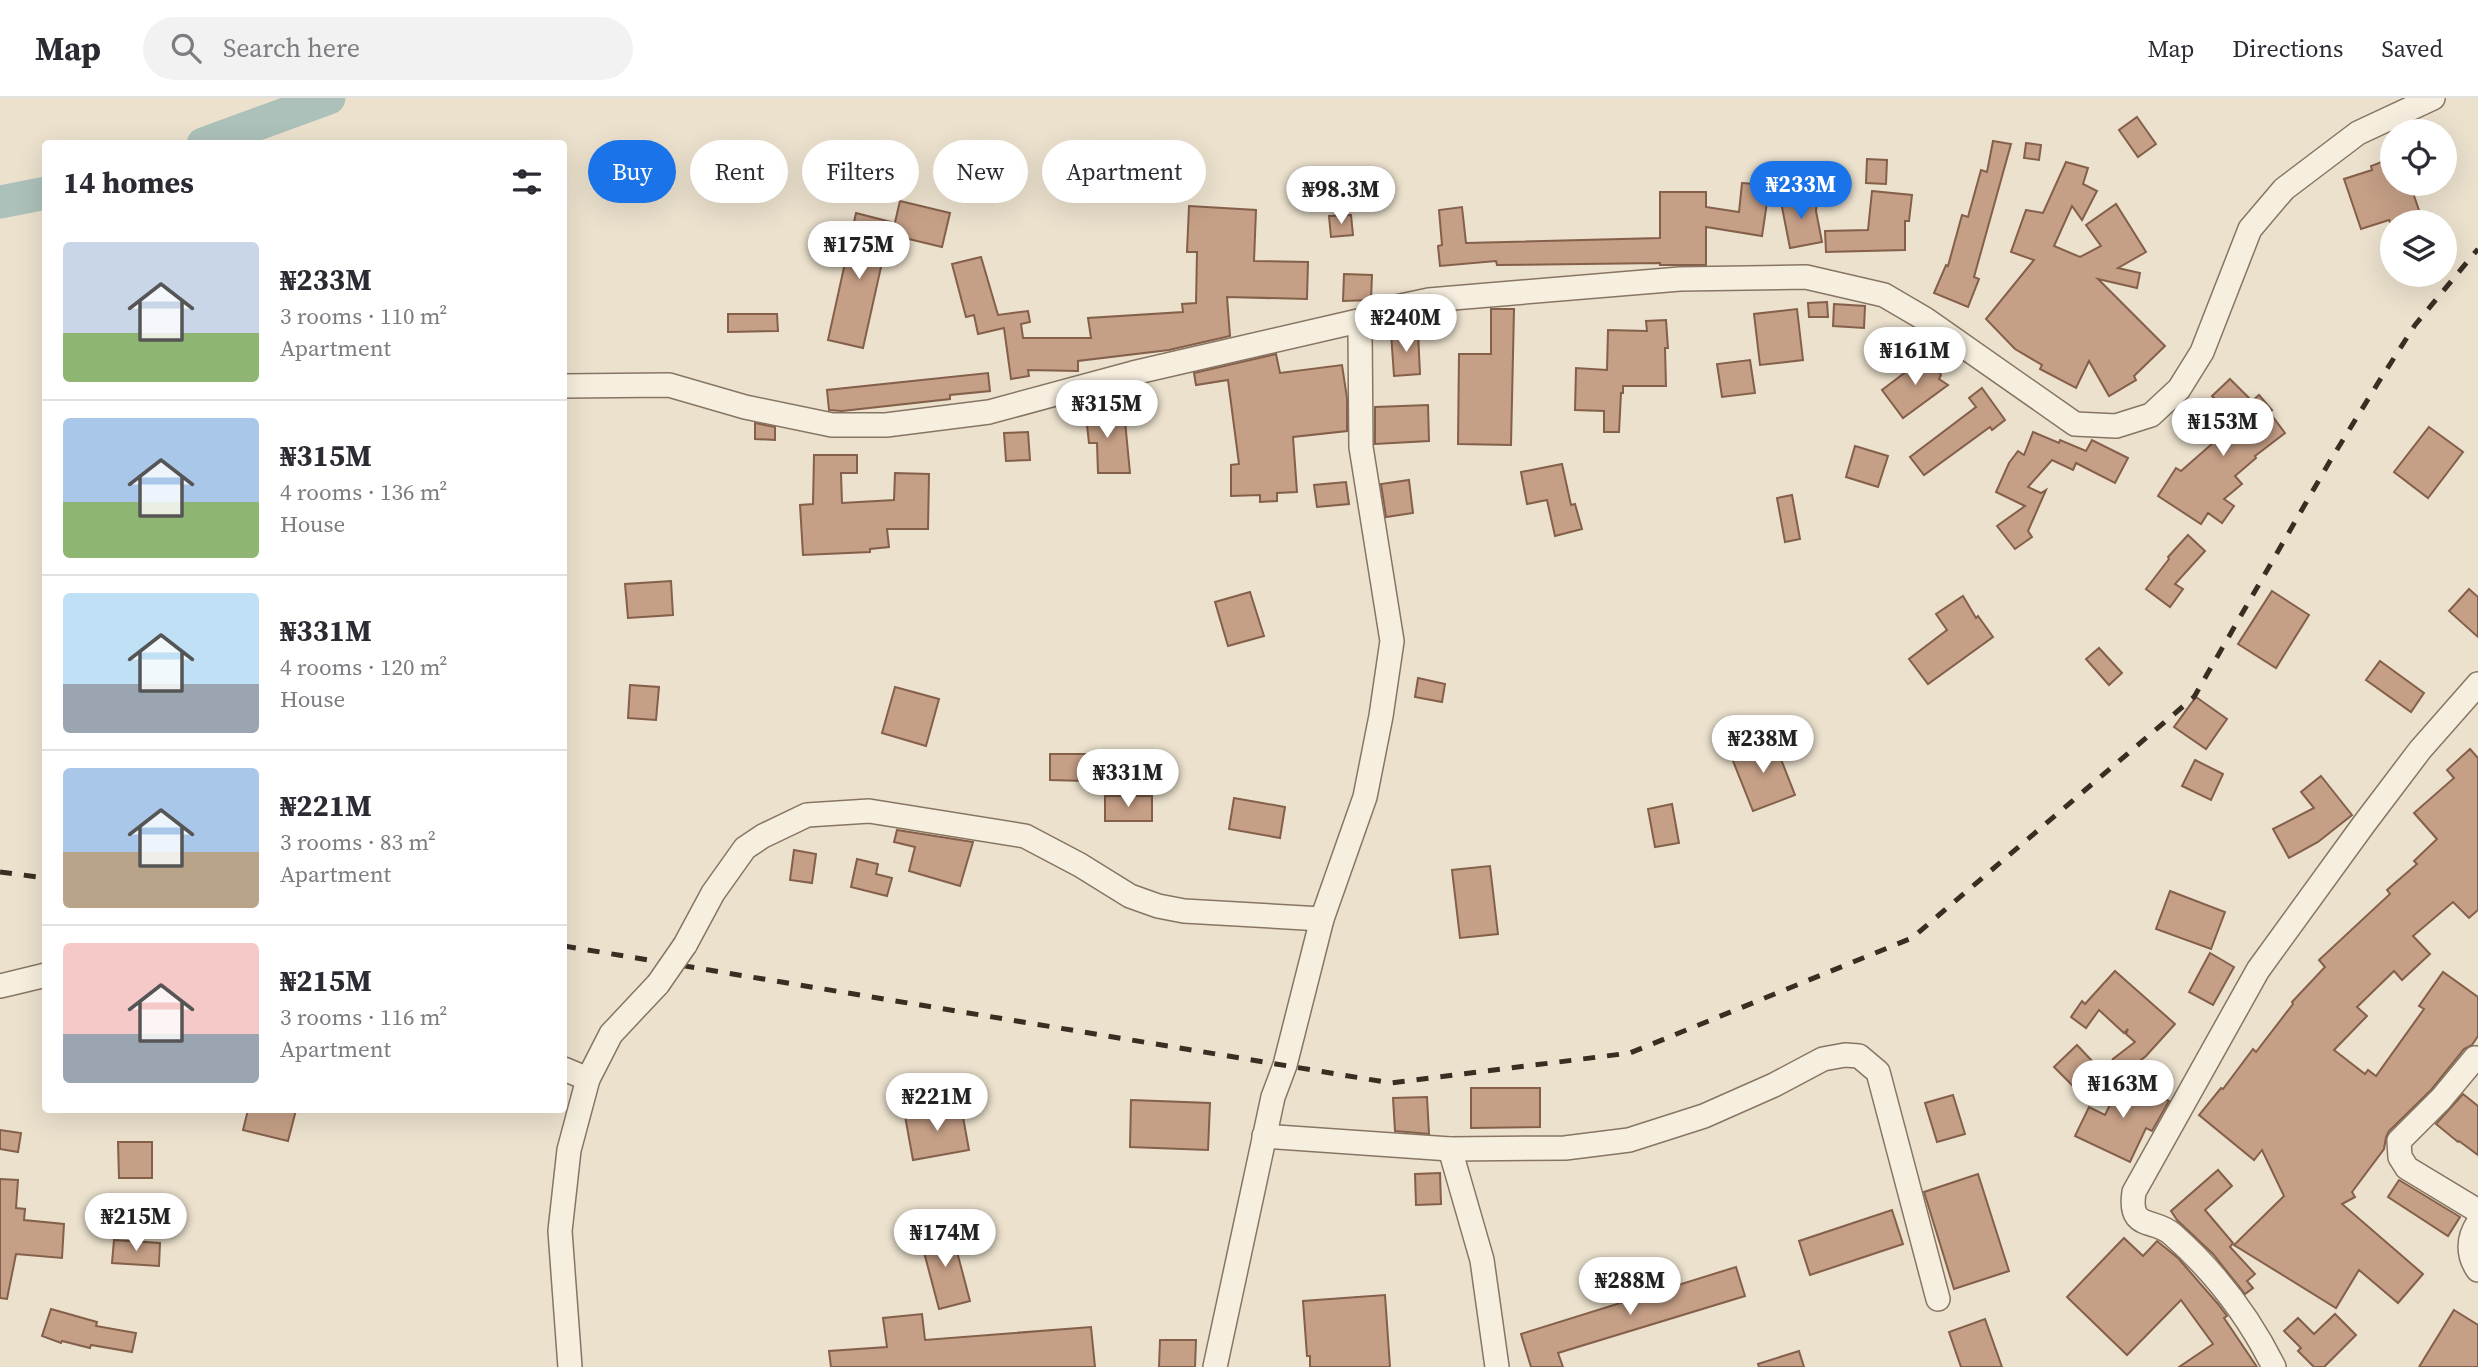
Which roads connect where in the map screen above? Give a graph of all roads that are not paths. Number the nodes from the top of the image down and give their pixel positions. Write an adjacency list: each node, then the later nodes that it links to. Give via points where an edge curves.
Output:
1 (2433, 98): 2 (street, via 2357,134 2284,189 2250,229 2202,352 2179,389 2151,415 2116,426 2075,424 1884,295 1806,277 1680,279 1429,300 1382,310)
2 (1367, 318): 3 (street, via 989,412 886,425 832,425 669,385); 5 (street, via 1360,329 1361,447 1392,641 1365,797)
3 (567, 386)
4 (2478, 684): 20 (street, via 2420,750 2258,970 2134,1192 2137,1215 2146,1224 2164,1227 2196,1255 2250,1323)
5 (1322, 919): 10 (street, bridge, via 1158,906 1130,896 1025,836 869,811 807,815 745,848 658,984 611,1034); 11 (street)
6 (42, 976): 7 (street)
7 (0, 986)
8 (2475, 1058): 13 (street, via 2399,1142 2407,1168)
9 (567, 1070): 10 (street)
10 (587, 1079): 17 (street, via 569,1150 560,1231)
11 (1265, 1136): 12 (street); 18 (street)
12 (1450, 1149): 16 (street, via 1566,1148 1629,1140 1704,1116 1823,1059 1859,1056 1878,1072); 19 (street, via 1482,1260)
13 (2478, 1211)
14 (2478, 1223): 15 (street, via 2470,1234 2471,1260)
15 (2478, 1270)
16 (1938, 1299)
17 (570, 1367)
18 (1215, 1367)
19 (1497, 1367)
20 (2274, 1367)

